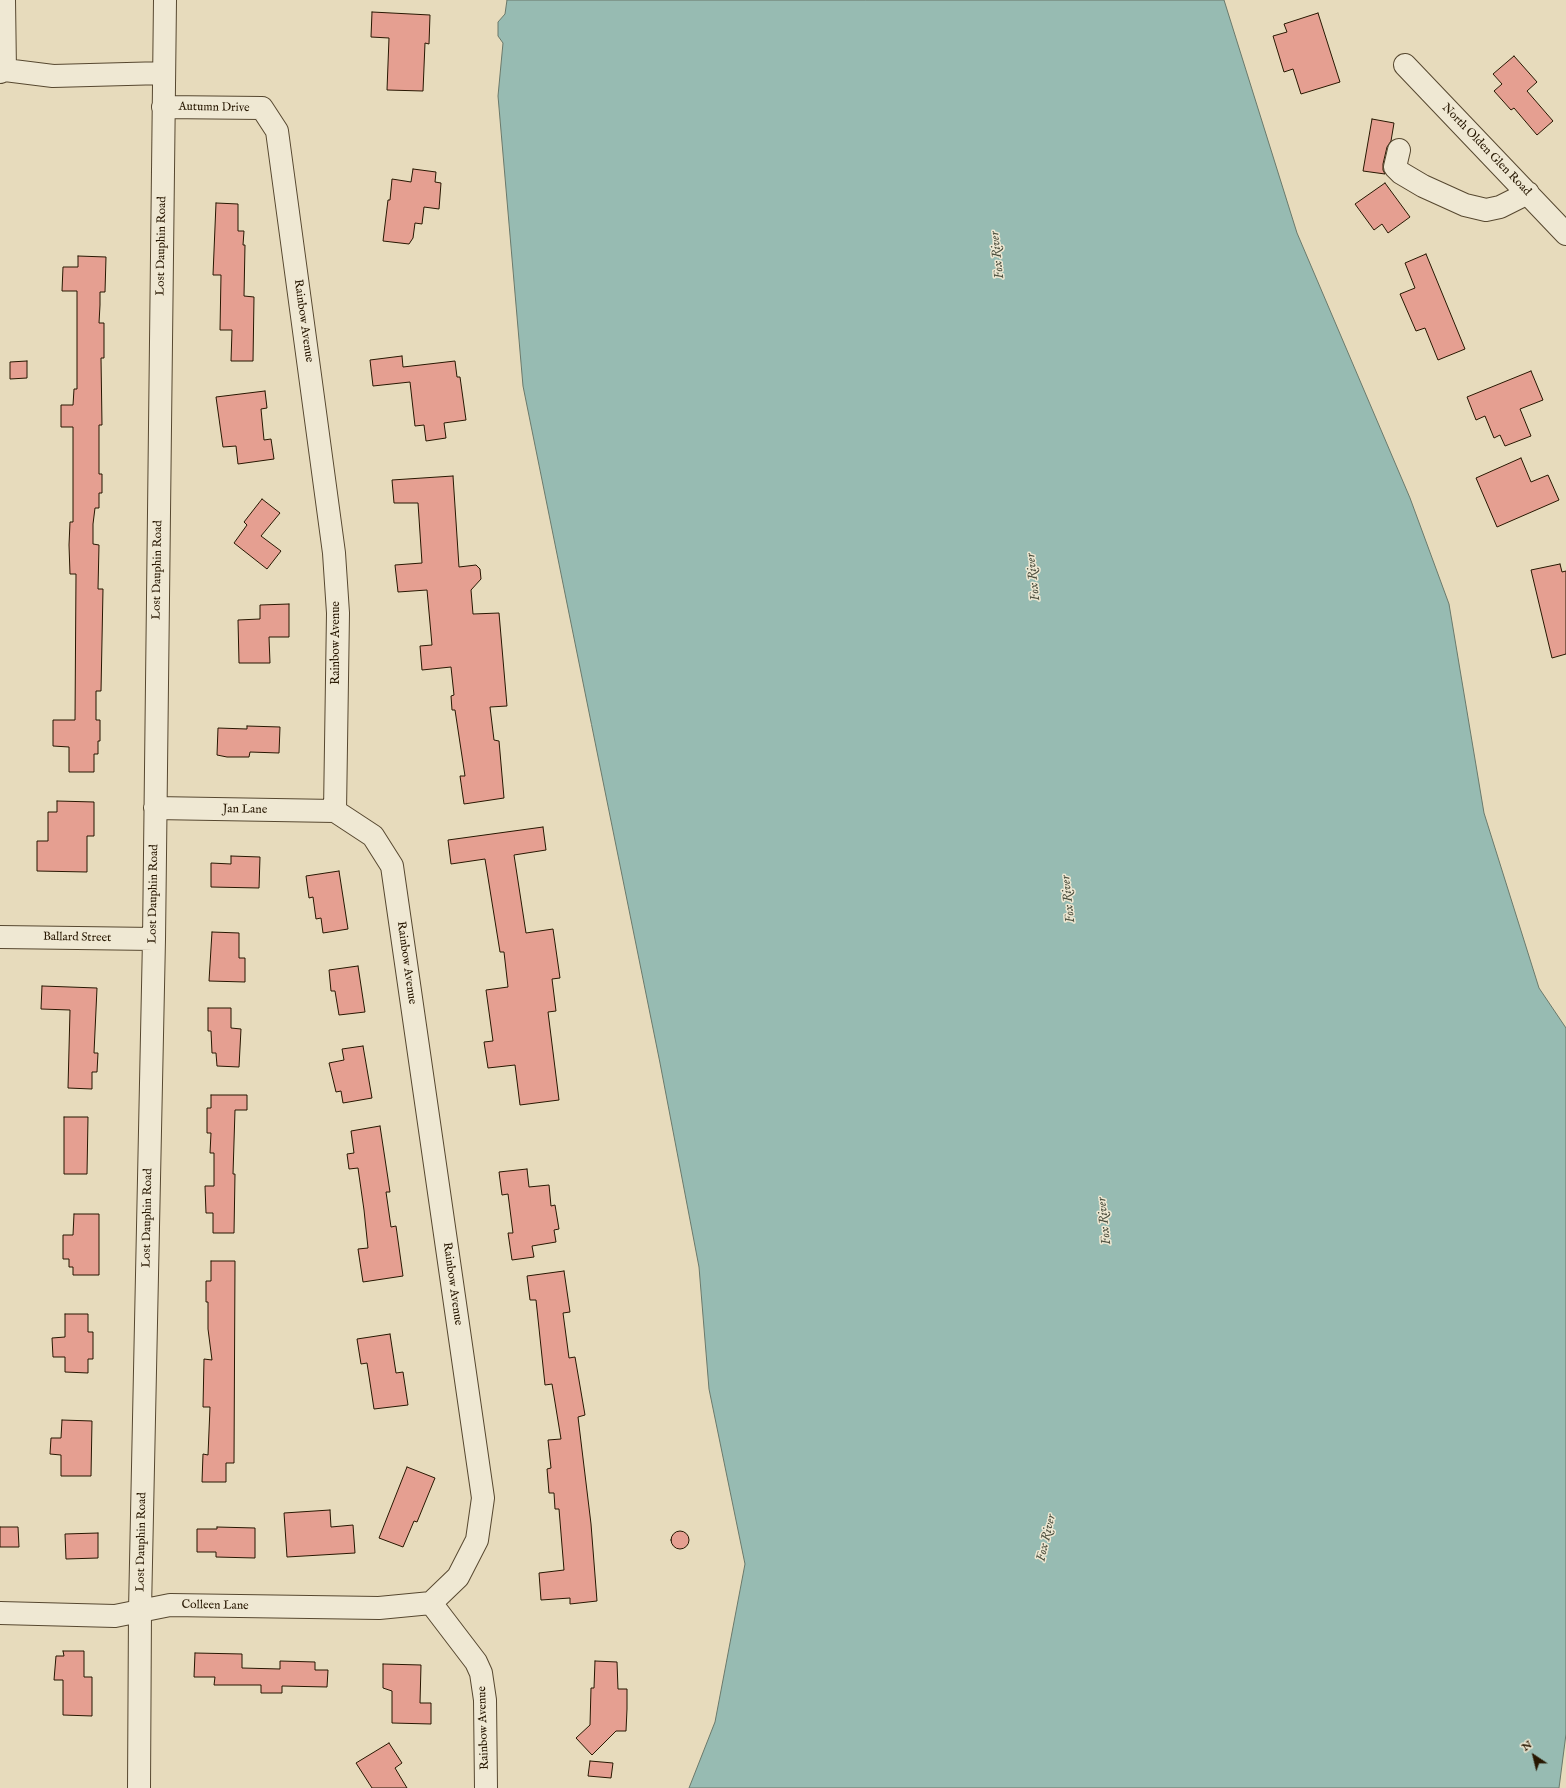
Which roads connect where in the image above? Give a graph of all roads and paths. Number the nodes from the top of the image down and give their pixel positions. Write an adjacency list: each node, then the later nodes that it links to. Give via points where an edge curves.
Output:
1 (4, 0): 4 (street)
2 (165, 0): 5 (street, Lost Dauphin Road)
3 (1405, 65): 9 (street, North Olden Glen Road)
4 (2, 71): 5 (street, via 53,76)
5 (164, 73): 6 (street, Lost Dauphin Road)
6 (163, 107): 7 (street, Autumn Drive, via 262,108); 11 (street, Lost Dauphin Road)
7 (278, 131): 12 (street, Rainbow Avenue, via 334,553 338,613)
8 (1399, 150): 9 (street, via 1395,167 1401,173 1423,186 1465,204 1486,210 1500,207)
9 (1528, 194): 10 (street, North Olden Glen Road)
10 (1566, 234)
11 (155, 808): 12 (street, Jan Lane); 14 (street, Lost Dauphin Road)
12 (335, 811): 15 (street, Rainbow Avenue, via 373,836 392,866 483,1498 477,1540 458,1577)
13 (0, 937): 14 (street, Ballard Street)
14 (154, 939): 16 (street, Lost Dauphin Road)
15 (431, 1603): 16 (street, Colleen Lane, via 379,1608 170,1605); 19 (street, Rainbow Avenue, via 476,1662 481,1673 485,1700)
16 (140, 1610): 17 (street, Colleen Lane, via 115,1616); 18 (street, Lost Dauphin Road)
17 (0, 1614)
18 (139, 1788)
19 (486, 1788)

